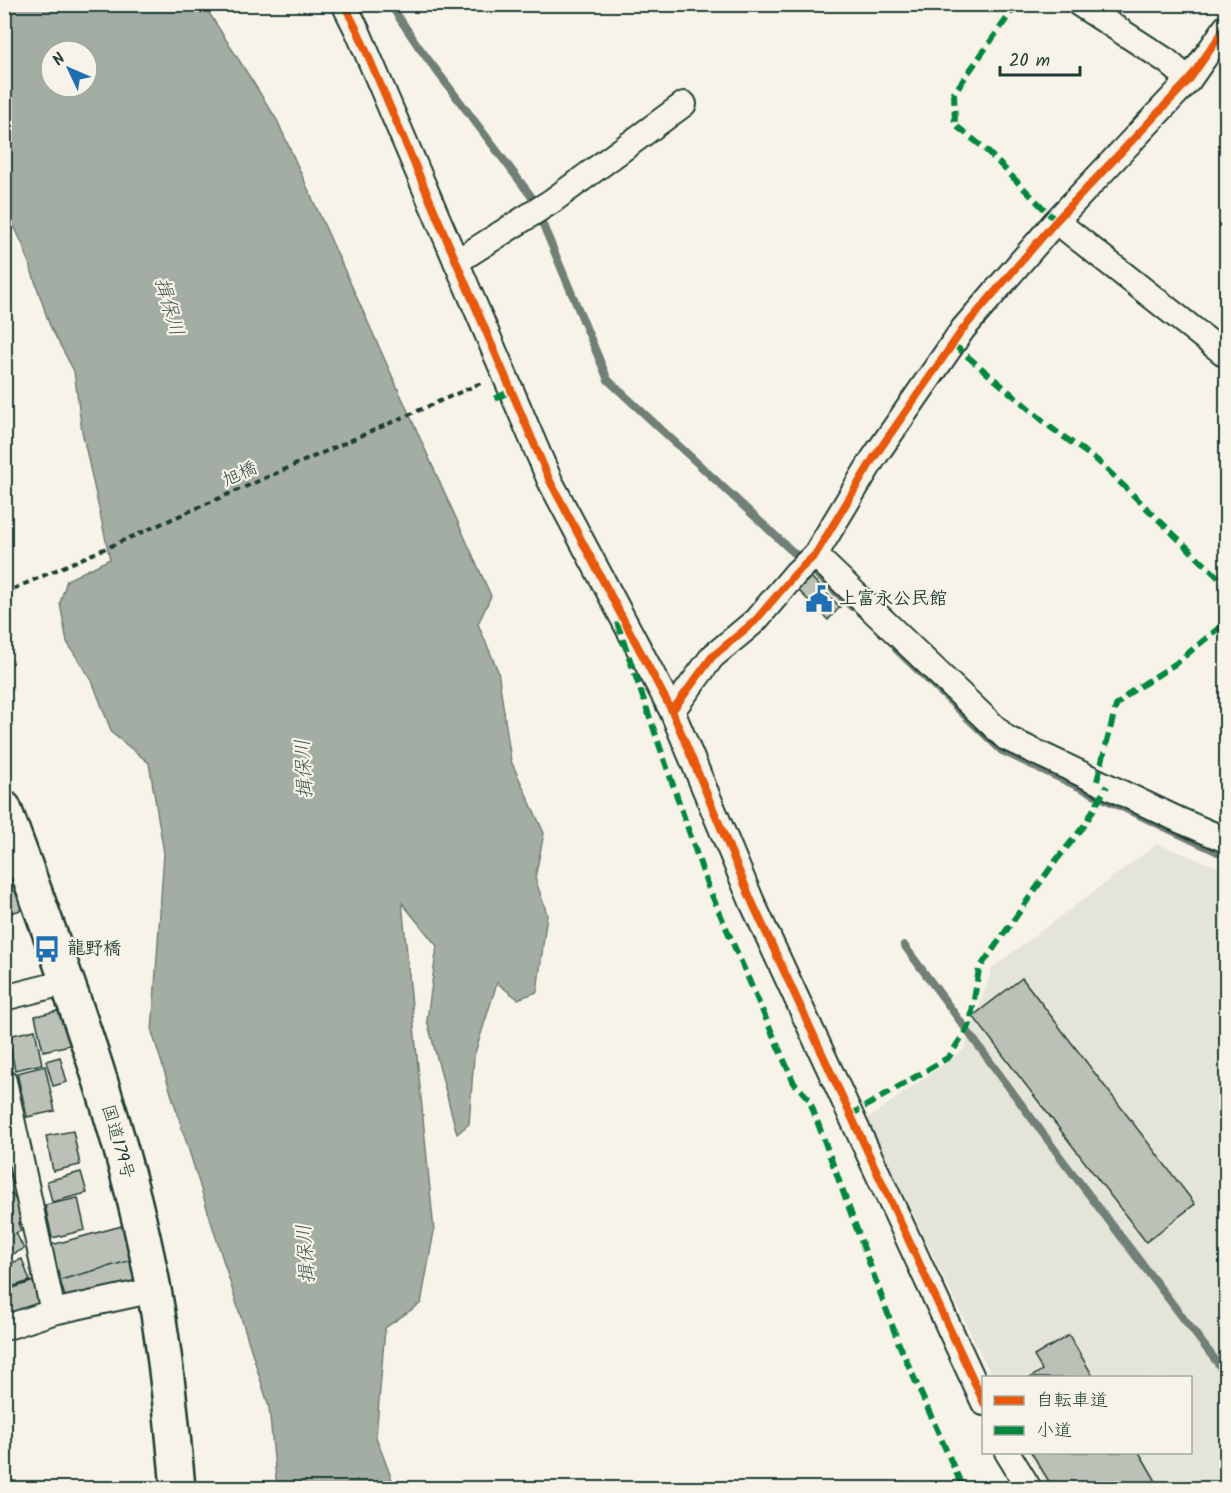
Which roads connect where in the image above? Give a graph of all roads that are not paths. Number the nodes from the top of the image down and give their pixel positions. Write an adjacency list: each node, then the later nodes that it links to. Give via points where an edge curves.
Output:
1 (344, 4): 7 (street)
2 (1079, 4): 4 (street, via 1167,61)
3 (1227, 27): 4 (street)
4 (1189, 80): 6 (street)
5 (684, 104): 7 (street, via 552,201)
6 (1056, 220): 8 (street); 9 (street, via 963,329 873,459)
7 (456, 262): 10 (street, via 550,481)
8 (1227, 355)
9 (815, 555): 10 (street, via 755,621 712,657); 12 (street, via 1006,738)
10 (672, 711): 19 (street, via 752,902)
11 (4, 808): 13 (highway, 国道179号)
12 (1227, 840)
13 (67, 982): 14 (street); 16 (highway, 国道179号, via 117,1135)
14 (4, 998)
15 (4, 1082): 17 (street)
16 (154, 1290): 17 (street); 21 (highway, 国道179号, via 168,1380)
17 (53, 1312): 18 (street)
18 (4, 1328)
19 (982, 1399)
20 (1009, 1454): 22 (street)
21 (178, 1488)
22 (1029, 1488)

